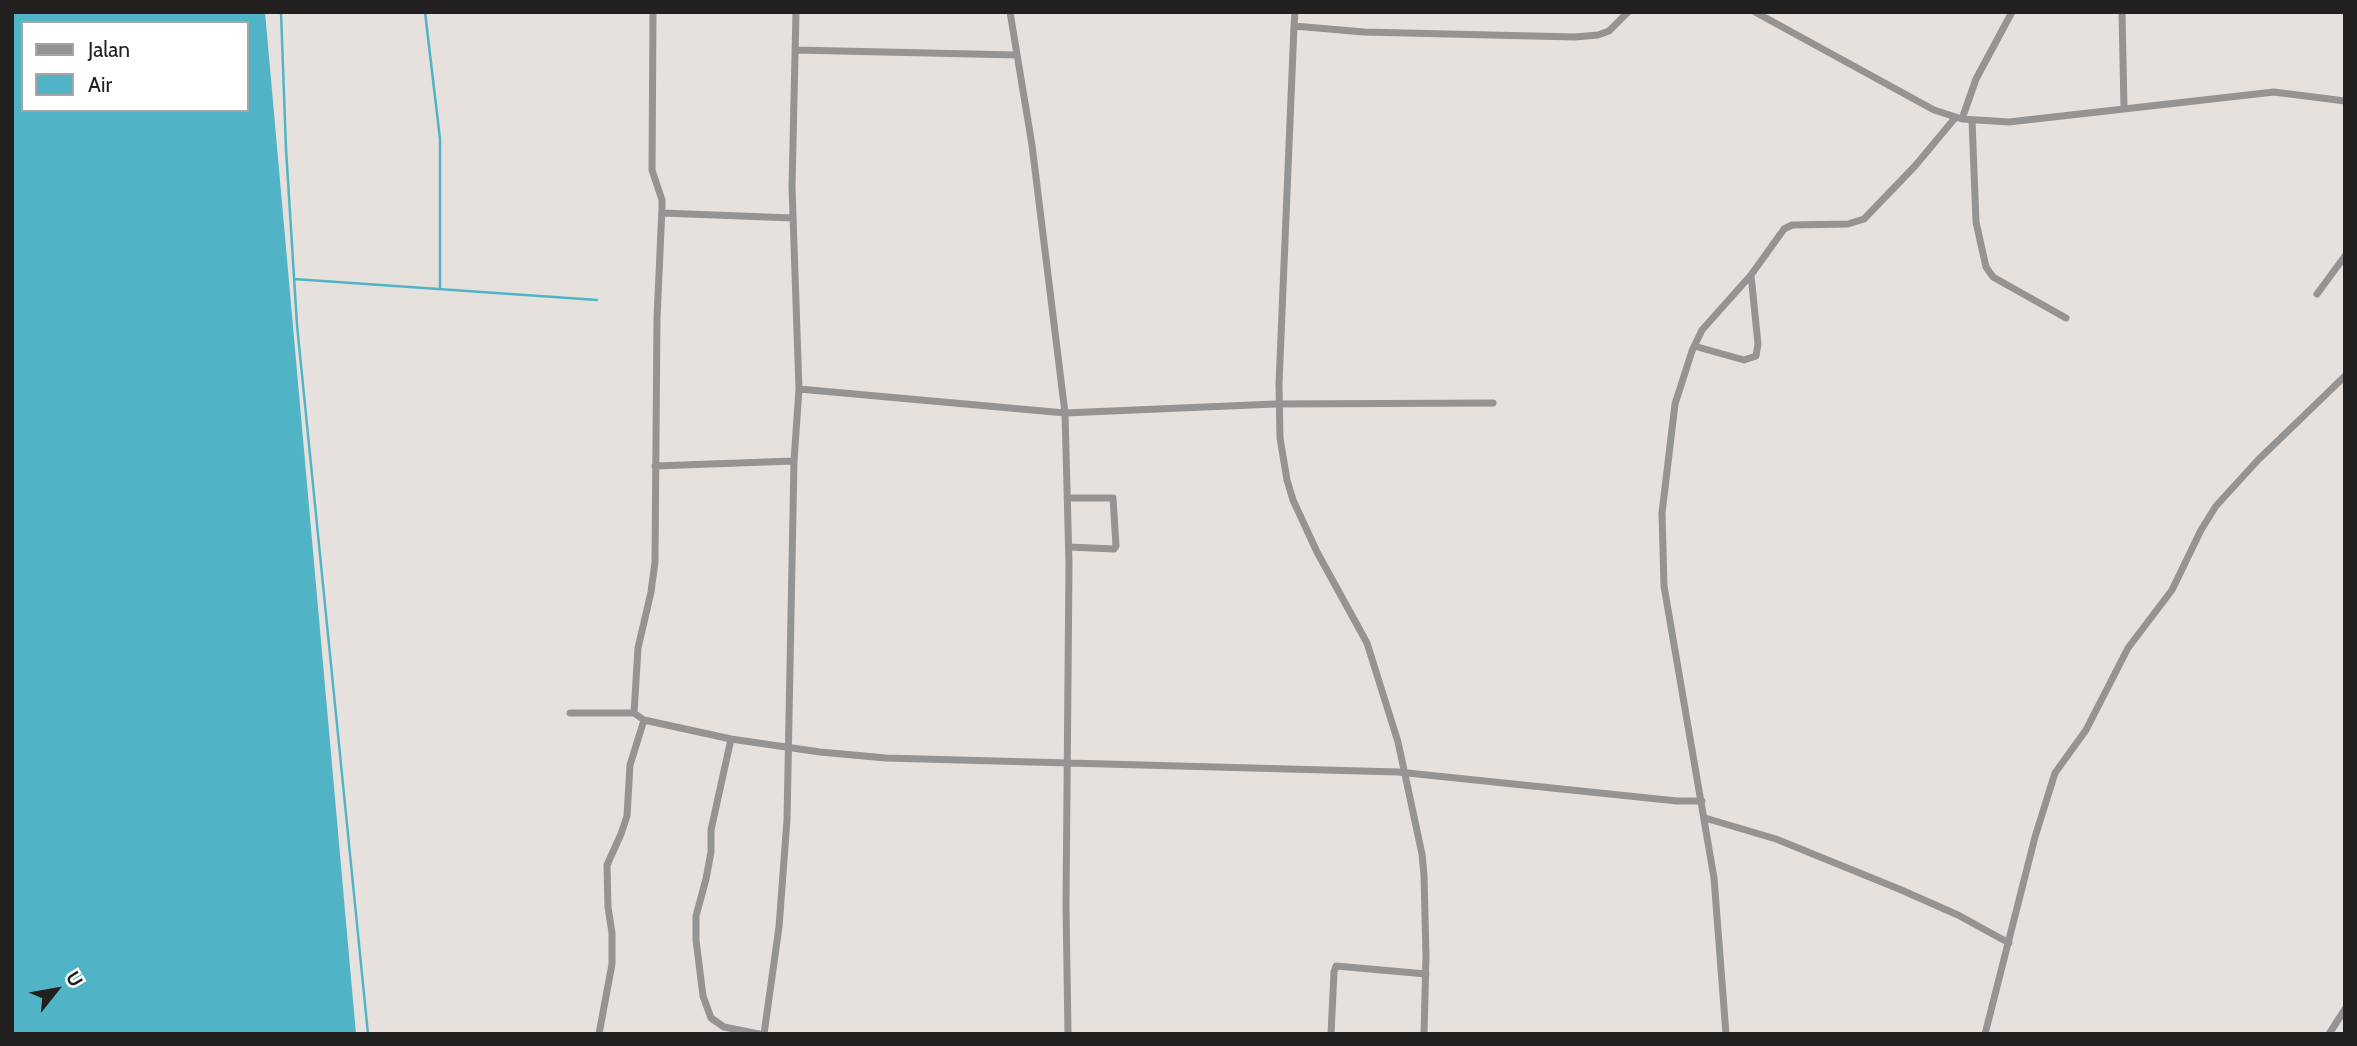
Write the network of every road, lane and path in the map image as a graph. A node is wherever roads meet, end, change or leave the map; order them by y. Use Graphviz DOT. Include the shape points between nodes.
graph roads {
  1 [pos="653,12"];
  2 [pos="796,12"];
  3 [pos="1010,12"];
  4 [pos="1295,12"];
  5 [pos="1628,12"];
  6 [pos="1755,12"];
  7 [pos="2012,12"];
  8 [pos="2122,12"];
  9 [pos="1294,26"];
  10 [pos="795,50"];
  11 [pos="1017,55"];
  12 [pos="2345,101"];
  13 [pos="2124,108"];
  14 [pos="1958,118"];
  15 [pos="1972,120"];
  16 [pos="662,213"];
  17 [pos="793,218"];
  18 [pos="2345,256"];
  19 [pos="1751,275"];
  20 [pos="2317,294"];
  21 [pos="2066,318"];
  22 [pos="1694,346"];
  23 [pos="2345,376"];
  24 [pos="799,389"];
  25 [pos="1493,403"];
  26 [pos="1278,404"];
  27 [pos="1065,413"];
  28 [pos="794,461"];
  29 [pos="655,466"];
  30 [pos="1068,498"];
  31 [pos="1069,547"];
  32 [pos="570,713"];
  33 [pos="634,713"];
  34 [pos="643,720"];
  35 [pos="732,739"];
  36 [pos="789,748"];
  37 [pos="1068,762"];
  38 [pos="1404,772"];
  39 [pos="1702,801"];
  40 [pos="1705,818"];
  41 [pos="2010,943"];
  42 [pos="1426,974"];
  43 [pos="2345,1009"];
  44 [pos="599,1034"];
  45 [pos="759,1034"];
  46 [pos="764,1034"];
  47 [pos="1068,1034"];
  48 [pos="1331,1034"];
  49 [pos="1424,1034"];
  50 [pos="1726,1034"];
  51 [pos="1985,1034"];
  52 [pos="2329,1034"];
  1 -- 16 [label="street" via="652,170"];
  2 -- 10 [label="street"];
  3 -- 11 [label="street"];
  4 -- 9 [label="street"];
  5 -- 9 [label="street" via="1609,31 1588,37"];
  6 -- 14 [label="street" via="1934,110"];
  7 -- 14 [label="street"];
  8 -- 13 [label="street"];
  9 -- 26 [label="street"];
  10 -- 11 [label="street"];
  10 -- 17 [label="street"];
  11 -- 27 [label="street"];
  12 -- 13 [label="street" via="2274,92"];
  13 -- 15 [label="street" via="2009,122"];
  14 -- 15 [label="street"];
  14 -- 19 [label="street" via="1864,219 1848,224 1790,225"];
  15 -- 21 [label="street" via="1976,222 1986,267 1993,277"];
  16 -- 17 [label="street"];
  16 -- 29 [label="street"];
  17 -- 24 [label="street"];
  18 -- 20 [label="street"];
  19 -- 22 [label="street" via="1708,321"];
  19 -- 22 [label="street" via="1756,356 1744,360"];
  22 -- 39 [label="street" via="1671,421 1662,551 1664,586"];
  23 -- 41 [label="street" via="2216,506 2172,590 2120,660 2086,730 2052,779"];
  24 -- 27 [label="street"];
  24 -- 28 [label="street"];
  25 -- 26 [label="street"];
  26 -- 27 [label="street"];
  26 -- 38 [label="street" via="1293,500 1367,643"];
  27 -- 30 [label="street"];
  28 -- 29 [label="street"];
  28 -- 36 [label="street"];
  29 -- 33 [label="street" via="653,576 640,634"];
  30 -- 31 [label="street"];
  30 -- 31 [label="street" via="1113,498 1116,546"];
  31 -- 37 [label="street"];
  32 -- 33 [label="street"];
  33 -- 34 [label="street"];
  34 -- 35 [label="street"];
  34 -- 44 [label="street" via="630,765 627,816 607,865 612,953"];
  35 -- 36 [label="street"];
  35 -- 45 [label="street" via="711,830 696,940 703,996 711,1018 724,1027"];
  36 -- 37 [label="street" via="886,758"];
  36 -- 46 [label="street" via="784,874"];
  37 -- 38 [label="street"];
  37 -- 47 [label="street"];
  38 -- 39 [label="street" via="1676,802"];
  38 -- 42 [label="street" via="1422,854"];
  39 -- 40 [label="street"];
  40 -- 41 [label="street" via="1776,839 1899,889"];
  40 -- 50 [label="street"];
  41 -- 51 [label="street"];
  42 -- 48 [label="street" via="1336,966"];
  42 -- 49 [label="street"];
  43 -- 52 [label="street"];
}
